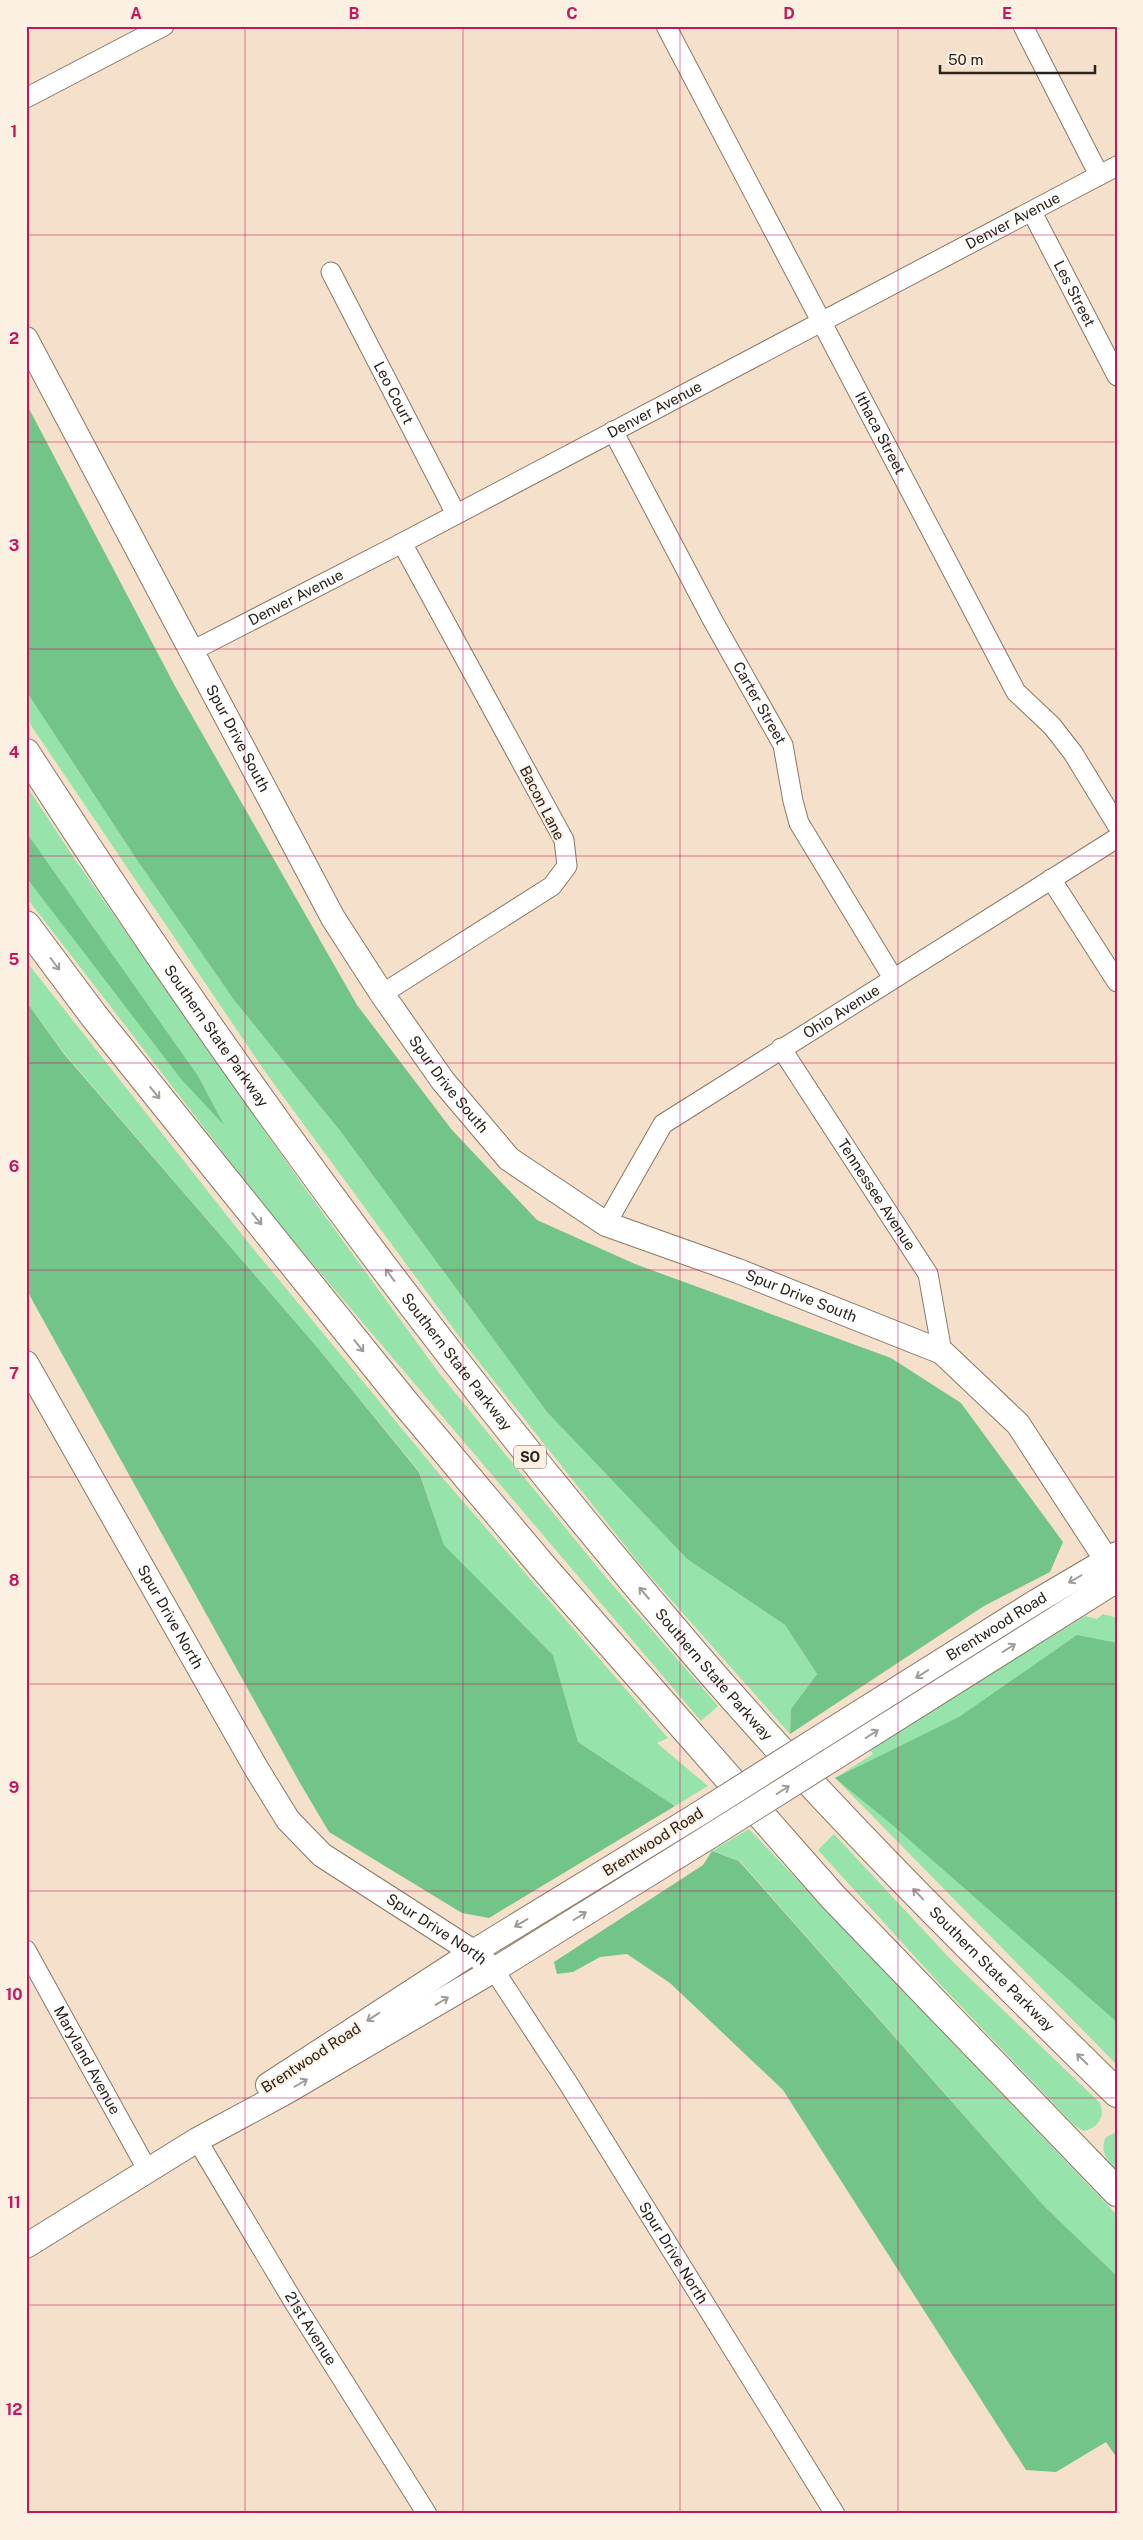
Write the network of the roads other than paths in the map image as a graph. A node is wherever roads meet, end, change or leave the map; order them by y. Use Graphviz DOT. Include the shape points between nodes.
graph roads {
  1 [pos="164,26"];
  2 [pos="666,26"];
  3 [pos="1023,26"];
  4 [pos="26,98"];
  5 [pos="1117,166"];
  6 [pos="1099,175"];
  7 [pos="1032,212"];
  8 [pos="331,272"];
  9 [pos="821,321"];
  10 [pos="26,339"];
  11 [pos="1117,376"];
  12 [pos="613,431"];
  13 [pos="456,514"];
  14 [pos="402,543"];
  15 [pos="190,652"];
  16 [pos="26,753"];
  17 [pos="1117,825"];
  18 [pos="1117,838"];
  19 [pos="1051,879"];
  20 [pos="26,925"];
  21 [pos="893,978"];
  22 [pos="1117,982"];
  23 [pos="382,994"];
  24 [pos="782,1048"];
  25 [pos="606,1224"];
  26 [pos="942,1352"];
  27 [pos="26,1363"];
  28 [pos="1114,1568"];
  29 [pos="26,1950"];
  30 [pos="473,1952"];
  31 [pos="494,1970"];
  32 [pos="1117,2093"];
  33 [pos="197,2140"];
  34 [pos="148,2171"];
  35 [pos="1117,2192"];
  36 [pos="26,2246"];
  37 [pos="427,2514"];
  38 [pos="835,2514"];
  1 -- 4 [label="street"];
  2 -- 9 [label="street, Ithaca Street"];
  3 -- 6 [label="street"];
  5 -- 6 [label="street, Denver Avenue"];
  6 -- 7 [label="street, Denver Avenue"];
  7 -- 9 [label="street, Denver Avenue"];
  7 -- 11 [label="street, Les Street"];
  8 -- 13 [label="street, Leo Court"];
  9 -- 12 [label="street, Denver Avenue"];
  9 -- 17 [label="street, Ithaca Street" via="1016,692 1052,726 1073,753"];
  10 -- 15 [label="street, Spur Drive South"];
  12 -- 13 [label="street, Denver Avenue"];
  12 -- 21 [label="street, Carter Street" via="783,745 799,823"];
  13 -- 14 [label="street, Denver Avenue"];
  14 -- 15 [label="street, Denver Avenue"];
  14 -- 23 [label="street, Bacon Lane" via="564,840 567,866 552,886"];
  15 -- 23 [label="street, Spur Drive South" via="333,918"];
  32 -- 16 [label="highway, Southern State Parkway / SO, one-way" via="981,1961 756,1723 553,1486 418,1314 291,1141 167,965"];
  18 -- 19 [label="street, Ohio Avenue"];
  19 -- 21 [label="street, Ohio Avenue"];
  19 -- 22 [label="street"];
  20 -- 35 [label="highway, one-way" via="207,1158 406,1404 543,1566 833,1897"];
  21 -- 24 [label="street, Ohio Avenue"];
  23 -- 25 [label="street, Spur Drive South" via="442,1081 509,1158"];
  24 -- 25 [label="street, Ohio Avenue" via="663,1124"];
  24 -- 26 [label="street, Tennessee Avenue" via="928,1274"];
  25 -- 26 [label="street, Spur Drive South" via="738,1271"];
  26 -- 28 [label="street, Spur Drive South" via="1018,1424"];
  27 -- 30 [label="street, Spur Drive North" via="288,1820 322,1855"];
  28 -- 30 [label="street, Brentwood Road, one-way, bridge" via="1037,1601"];
  31 -- 28 [label="street, Brentwood Road, one-way, bridge" via="830,1760"];
  29 -- 34 [label="street, Maryland Avenue"];
  30 -- 31 [label="street, Spur Drive North"];
  30 -- 33 [label="street, Brentwood Road, one-way" via="261,2090"];
  33 -- 31 [label="street, Brentwood Road, one-way" via="286,2092"];
  31 -- 38 [label="street, Spur Drive North" via="568,2083"];
  33 -- 34 [label="street, Brentwood Road"];
  33 -- 37 [label="street, 21st Avenue"];
  34 -- 36 [label="street, Brentwood Road"];
}
